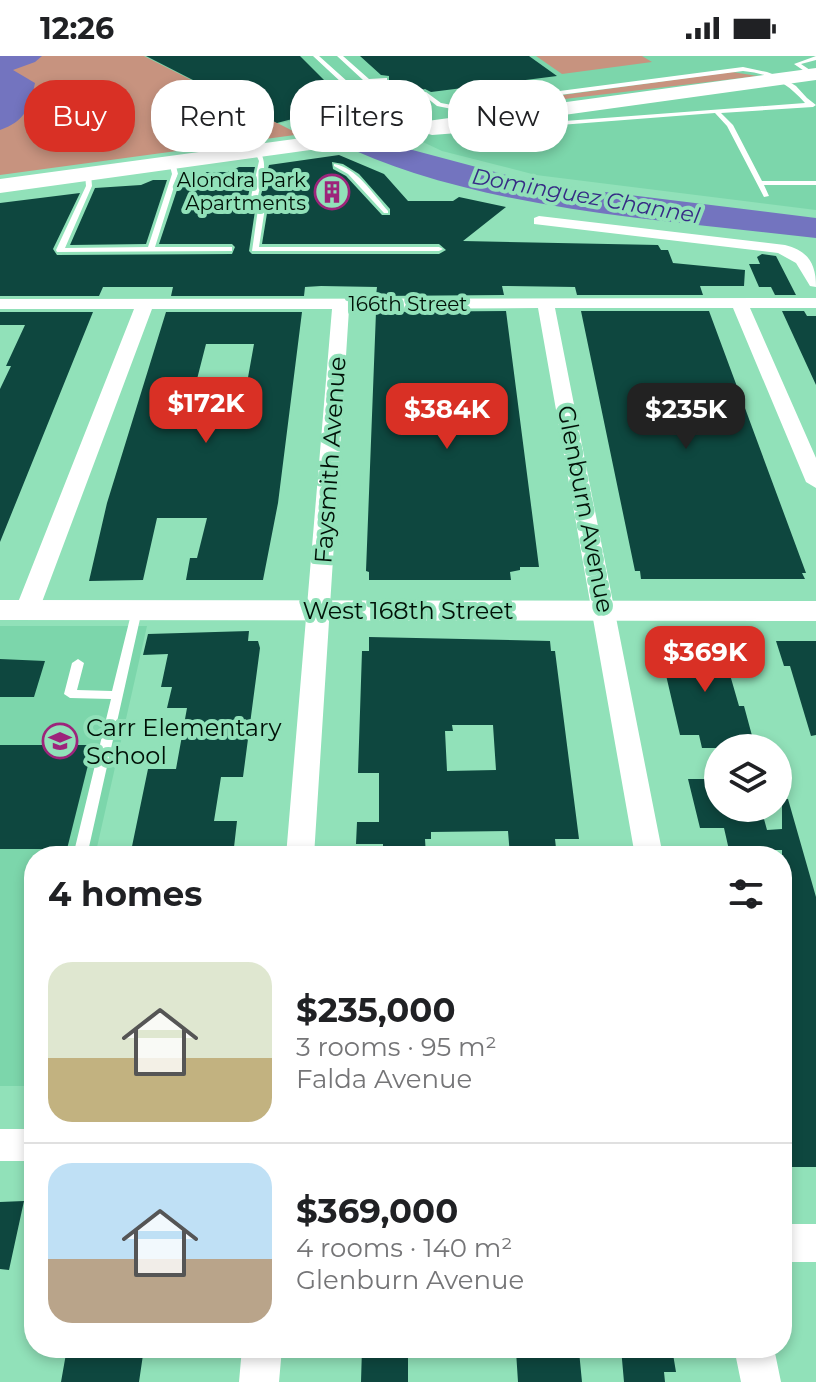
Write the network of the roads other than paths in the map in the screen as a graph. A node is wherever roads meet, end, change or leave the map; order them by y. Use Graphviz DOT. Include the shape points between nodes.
graph roads {
  1 [pos="316,56"];
  2 [pos="340,56"];
  3 [pos="816,58"];
  4 [pos="811,73"];
  5 [pos="385,79"];
  6 [pos="344,80"];
  7 [pos="366,80"];
  8 [pos="376,80"];
  9 [pos="432,99"];
  10 [pos="814,105"];
  11 [pos="716,111"];
  12 [pos="432,126"];
  13 [pos="432,133"];
  14 [pos="243,152"];
  15 [pos="258,152"];
  16 [pos="172,162"];
  17 [pos="336,165"];
  18 [pos="88,174"];
  19 [pos="760,183"];
  20 [pos="816,183"];
  21 [pos="0,186"];
  22 [pos="766,196"];
  23 [pos="386,212"];
  24 [pos="539,221"];
  25 [pos="151,249"];
  26 [pos="229,249"];
  27 [pos="439,249"];
  28 [pos="816,282"];
  29 [pos="739,303"];
  30 [pos="816,303"];
  31 [pos="0,304"];
  32 [pos="145,304"];
  33 [pos="341,304"];
  34 [pos="546,304"];
  35 [pos="816,482"];
  36 [pos="13,610"];
  37 [pos="137,610"];
  38 [pos="318,610"];
  39 [pos="606,610"];
  40 [pos="816,611"];
  41 [pos="78,663"];
  42 [pos="116,695"];
  43 [pos="82,846"];
  44 [pos="301,846"];
  45 [pos="647,846"];
  46 [pos="0,1145"];
  47 [pos="24,1145"];
  48 [pos="792,1243"];
  49 [pos="816,1243"];
  50 [pos="261,1358"];
  51 [pos="756,1358"];
  52 [pos="259,1382"];
  53 [pos="761,1382"];
  1 -- 6 [label="lane"];
  2 -- 7 [label="lane"];
  3 -- 4 [label="lane" via="798,61"];
  4 -- 12 [label="main road"];
  5 -- 8 [label="lane"];
  9 -- 10 [label="lane" via="452,107 729,69 766,73"];
  10 -- 11 [label="lane"];
  11 -- 13 [label="lane"];
  11 -- 19 [label="lane" via="730,125"];
  14 -- 16 [label="main road"];
  15 -- 27 [label="lane" via="262,161 254,197 263,201 255,249"];
  16 -- 18 [label="main road"];
  16 -- 25 [label="lane" via="175,174"];
  17 -- 23 [label="lane"];
  18 -- 21 [label="main road"];
  18 -- 25 [label="lane" via="89,186 60,250"];
  19 -- 20 [label="lane"];
  19 -- 22 [label="lane"];
  24 -- 28 [label="street" via="788,250 805,261"];
  25 -- 26 [label="lane"];
  29 -- 30 [label="street, 166th Street"];
  29 -- 34 [label="street, 166th Street"];
  29 -- 35 [label="street"];
  31 -- 32 [label="street, 166th Street"];
  32 -- 33 [label="street, 166th Street"];
  32 -- 36 [label="street"];
  33 -- 34 [label="street, 166th Street"];
  33 -- 38 [label="street, Faysmith Avenue"];
  34 -- 39 [label="street, Glenburn Avenue"];
  36 -- 37 [label="street, West 168th Street"];
  37 -- 38 [label="street, West 168th Street"];
  37 -- 42 [label="lane"];
  38 -- 39 [label="street, West 168th Street"];
  38 -- 44 [label="street, Faysmith Avenue"];
  39 -- 40 [label="street, West 168th Street"];
  39 -- 45 [label="street, Glenburn Avenue"];
  41 -- 42 [label="lane" via="70,694"];
  42 -- 43 [label="lane"];
  46 -- 47 [label="street"];
  48 -- 49 [label="street"];
  50 -- 52 [label="street"];
  51 -- 53 [label="street"];
}
